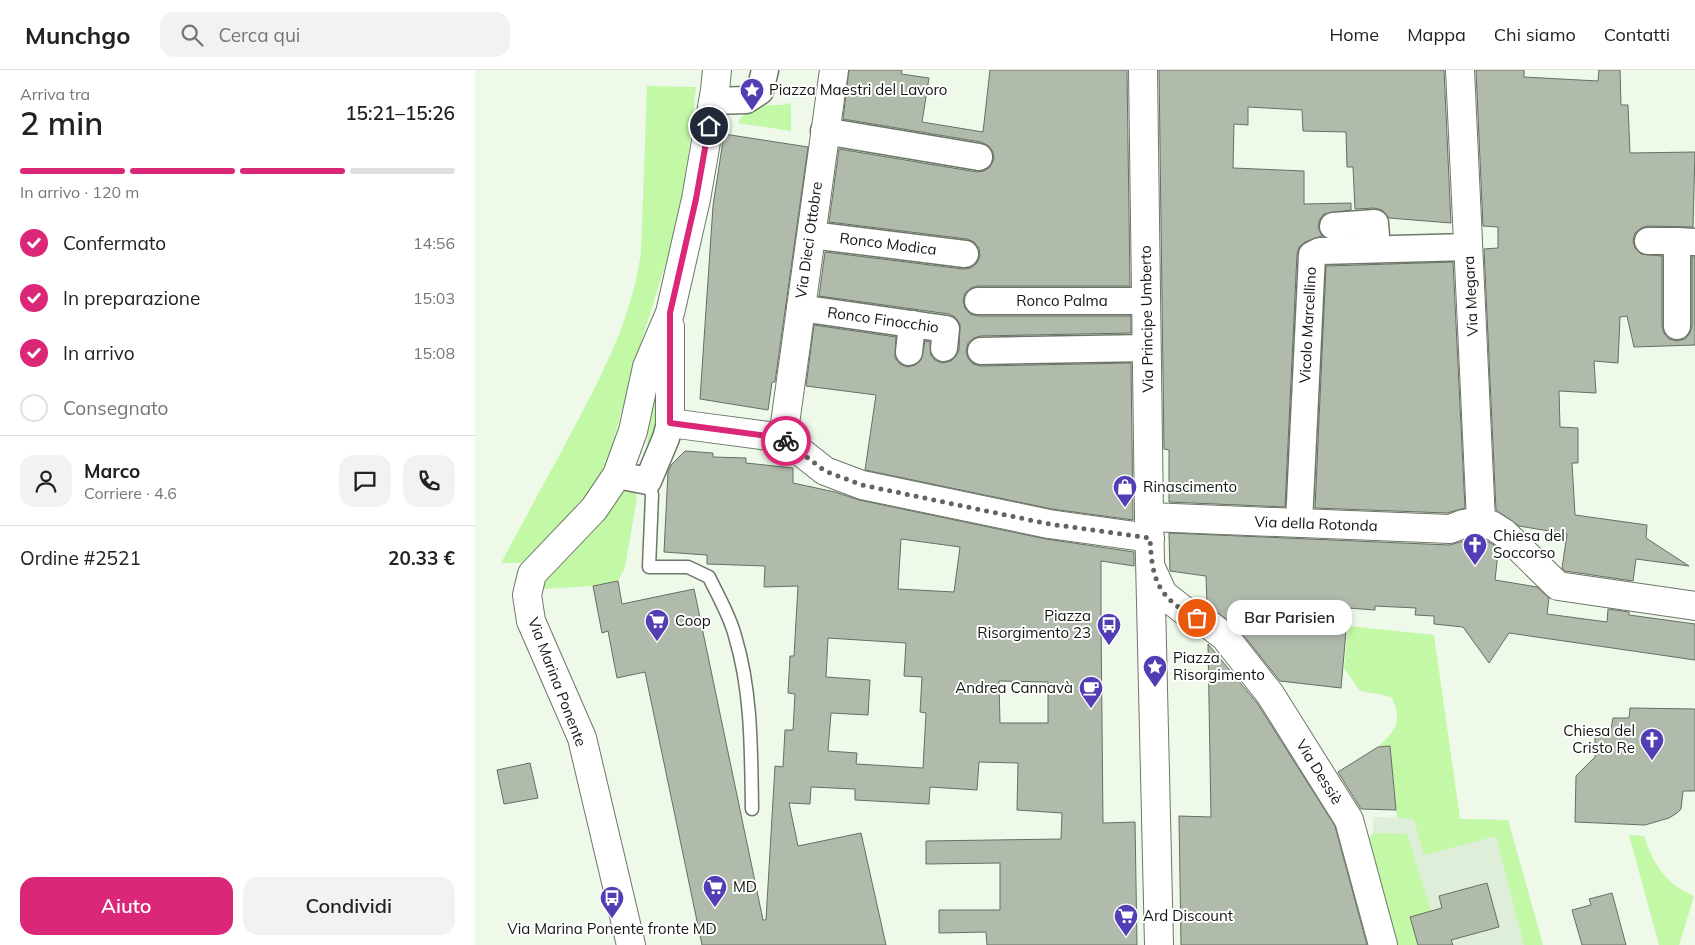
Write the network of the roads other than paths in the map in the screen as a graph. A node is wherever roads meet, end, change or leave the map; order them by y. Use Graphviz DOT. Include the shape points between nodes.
graph roads {
  1 [pos="717,70"];
  2 [pos="765,70"];
  3 [pos="833,70"];
  4 [pos="1143,70"];
  5 [pos="1460,70"];
  6 [pos="713,100"];
  7 [pos="824,130"];
  8 [pos="979,157"];
  9 [pos="1333,226"];
  10 [pos="811,235"];
  11 [pos="1648,241"];
  12 [pos="1686,242"];
  13 [pos="1468,247"];
  14 [pos="1377,249"];
  15 [pos="965,254"];
  16 [pos="978,301"];
  17 [pos="1147,301"];
  18 [pos="800,308"];
  19 [pos="670,313"];
  20 [pos="912,324"];
  21 [pos="1677,326"];
  22 [pos="943,348"];
  23 [pos="1147,348"];
  24 [pos="981,351"];
  25 [pos="909,352"];
  26 [pos="670,423"];
  27 [pos="783,438"];
  28 [pos="617,476"];
  29 [pos="649,481"];
  30 [pos="1481,521"];
  31 [pos="1299,523"];
  32 [pos="1150,527"];
  33 [pos="1151,568"];
  34 [pos="1695,606"];
  35 [pos="1197,618"];
  36 [pos="1153,626"];
  37 [pos="752,809"];
  38 [pos="631,945"];
  39 [pos="1159,945"];
  40 [pos="1383,945"];
  1 -- 6 [label="street, Via Marina Ponente"];
  2 -- 6 [label="street" via="760,91 746,100"];
  3 -- 7 [label="street, Via Dieci Ottobre"];
  4 -- 17 [label="street, Via Principe Umberto"];
  5 -- 13 [label="street, Via Megara"];
  6 -- 19 [label="street, Via Marina Ponente" via="696,199"];
  7 -- 8 [label="street"];
  7 -- 10 [label="street, Via Dieci Ottobre"];
  9 -- 14 [label="street" via="1375,223"];
  10 -- 15 [label="street, Ronco Modica"];
  10 -- 18 [label="street, Via Dieci Ottobre"];
  11 -- 12 [label="street"];
  12 -- 21 [label="street"];
  13 -- 14 [label="street, Vicolo Marcellino"];
  13 -- 30 [label="street, Via Megara"];
  14 -- 31 [label="street, Vicolo Marcellino" via="1320,251 1312,255"];
  16 -- 17 [label="street, Ronco Palma"];
  17 -- 23 [label="street, Via Principe Umberto"];
  18 -- 20 [label="street, Ronco Finocchio"];
  18 -- 27 [label="street, Via Dieci Ottobre"];
  19 -- 26 [label="street"];
  19 -- 28 [label="street, Via Marina Ponente" via="647,367 633,431"];
  20 -- 22 [label="street, Ronco Finocchio" via="946,329"];
  20 -- 25 [label="street"];
  23 -- 24 [label="street"];
  23 -- 32 [label="street, Via Principe Umberto"];
  26 -- 27 [label="street"];
  26 -- 29 [label="street"];
  27 -- 32 [label="street, Via della Rotonda" via="825,471 862,485 1049,524"];
  28 -- 29 [label="street"];
  28 -- 38 [label="street, Via Marina Ponente" via="593,509 532,574 527,595 531,621 581,738"];
  29 -- 37 [label="lane" via="652,495 649,567 688,567 709,576 735,635 745,680 751,732"];
  30 -- 31 [label="street, Via della Rotonda" via="1450,529"];
  30 -- 34 [label="street" via="1504,533 1558,586"];
  31 -- 32 [label="street, Via della Rotonda"];
  32 -- 33 [label="street, Via Principe Umberto"];
  33 -- 35 [label="street, Via Dessiè" via="1163,594"];
  33 -- 36 [label="street, Via Principe Umberto"];
  35 -- 36 [label="street" via="1168,616"];
  35 -- 40 [label="street, Via Dessiè" via="1225,637 1270,694 1349,820"];
  36 -- 39 [label="street, Via Principe Umberto"];
}
